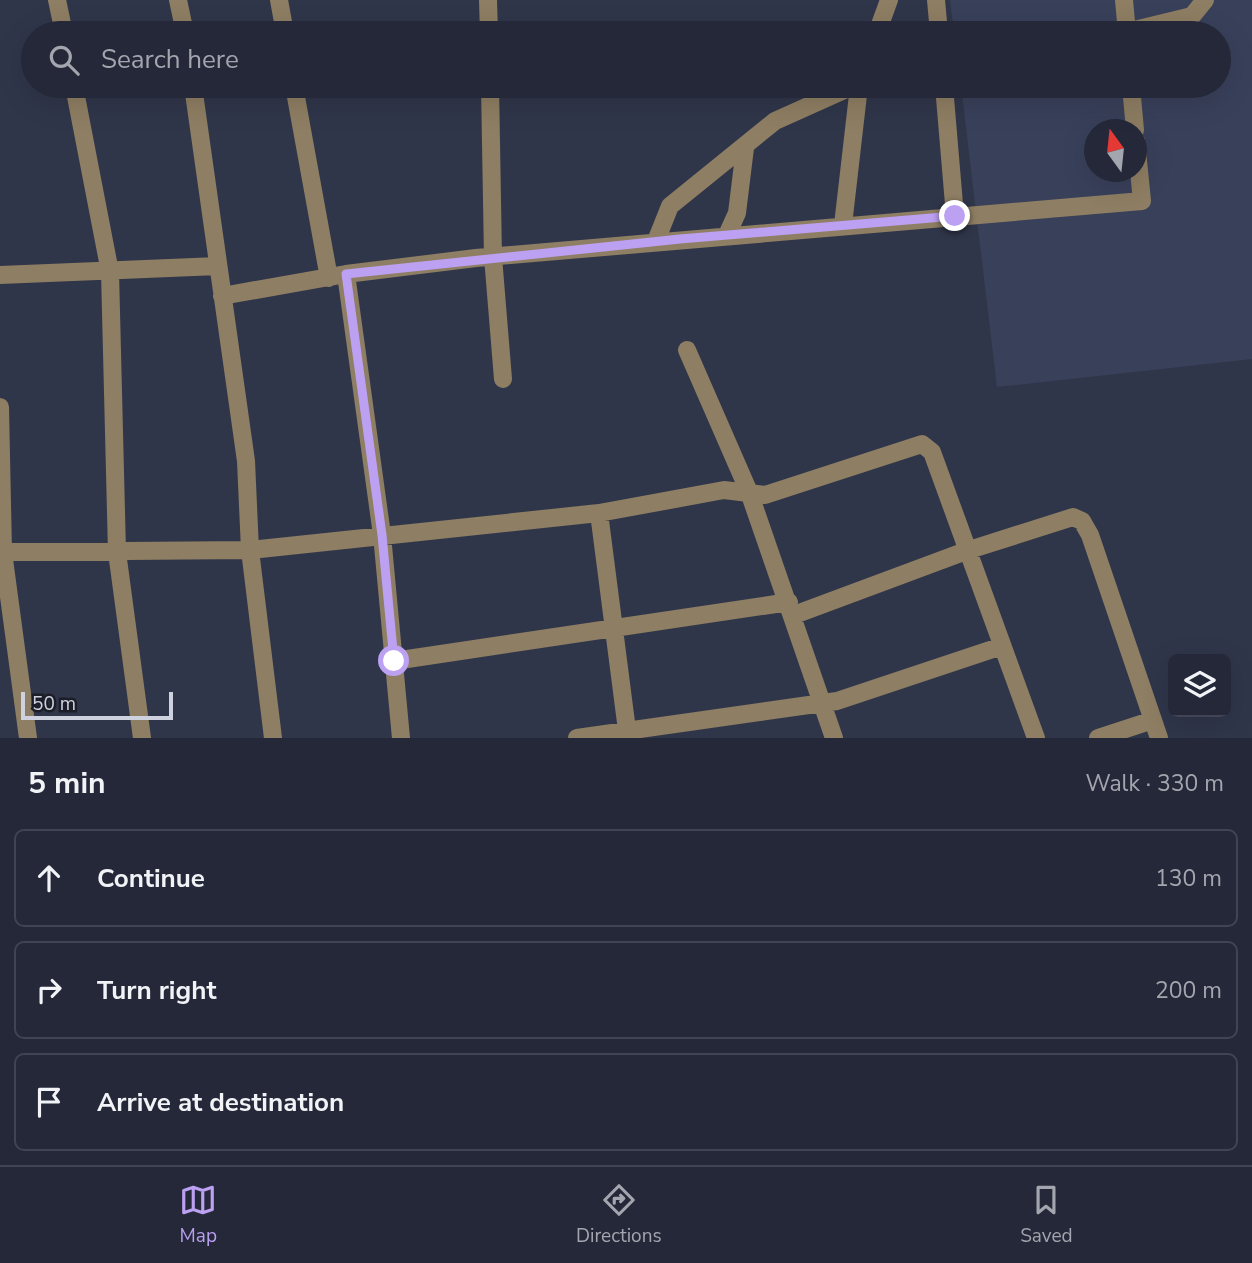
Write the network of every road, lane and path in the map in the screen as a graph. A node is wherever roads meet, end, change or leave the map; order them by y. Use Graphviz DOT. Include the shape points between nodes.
graph roads {
  1 [pos="57,0"];
  2 [pos="178,0"];
  3 [pos="279,0"];
  4 [pos="488,0"];
  5 [pos="889,0"];
  6 [pos="936,0"];
  7 [pos="1124,0"];
  8 [pos="1205,0"];
  9 [pos="61,21"];
  10 [pos="182,21"];
  11 [pos="283,21"];
  12 [pos="489,21"];
  13 [pos="881,21"];
  14 [pos="938,21"];
  15 [pos="1125,21"];
  16 [pos="1173,21"];
  17 [pos="76,98"];
  18 [pos="195,98"];
  19 [pos="297,98"];
  20 [pos="490,98"];
  21 [pos="826,98"];
  22 [pos="858,98"];
  23 [pos="945,98"];
  24 [pos="1132,98"];
  25 [pos="1134,119"];
  26 [pos="744,148"];
  27 [pos="1140,182"];
  28 [pos="955,216"];
  29 [pos="844,225"];
  30 [pos="727,235"];
  31 [pos="656,241"];
  32 [pos="493,257"];
  33 [pos="218,266"];
  34 [pos="110,272"];
  35 [pos="0,275"];
  36 [pos="337,276"];
  37 [pos="222,296"];
  38 [pos="687,349"];
  39 [pos="503,379"];
  40 [pos="0,407"];
  41 [pos="749,492"];
  42 [pos="599,513"];
  43 [pos="382,535"];
  44 [pos="250,550"];
  45 [pos="966,551"];
  46 [pos="2,552"];
  47 [pos="117,552"];
  48 [pos="791,608"];
  49 [pos="616,627"];
  50 [pos="1002,646"];
  51 [pos="394,661"];
  52 [pos="822,704"];
  53 [pos="1153,720"];
  54 [pos="628,734"];
  55 [pos="28,738"];
  56 [pos="142,738"];
  57 [pos="273,738"];
  58 [pos="401,738"];
  59 [pos="577,738"];
  60 [pos="834,738"];
  61 [pos="1036,738"];
  62 [pos="1098,738"];
  63 [pos="1159,738"];
  1 -- 9 [label="street"];
  2 -- 10 [label="street"];
  3 -- 11 [label="street"];
  4 -- 12 [label="street"];
  5 -- 13 [label="street"];
  6 -- 14 [label="street"];
  7 -- 15 [label="street"];
  8 -- 16 [label="street" via="1192,16"];
  17 -- 34 [label="street"];
  18 -- 33 [label="street"];
  19 -- 36 [label="street"];
  20 -- 32 [label="street"];
  21 -- 26 [label="street" via="775,121"];
  22 -- 29 [label="street"];
  23 -- 28 [label="street"];
  24 -- 25 [label="street"];
  26 -- 30 [label="street" via="737,213"];
  26 -- 31 [label="street" via="670,206"];
  27 -- 28 [label="street" via="1142,201"];
  28 -- 29 [label="street"];
  29 -- 30 [label="street"];
  30 -- 31 [label="street"];
  31 -- 32 [label="street"];
  32 -- 36 [label="street"];
  32 -- 39 [label="street"];
  33 -- 34 [label="street"];
  33 -- 37 [label="street"];
  34 -- 35 [label="street"];
  34 -- 47 [label="street"];
  36 -- 37 [label="street"];
  36 -- 43 [label="street"];
  37 -- 44 [label="street" via="246,461"];
  38 -- 41 [label="street"];
  40 -- 46 [label="street"];
  41 -- 42 [label="street" via="724,490"];
  41 -- 45 [label="street" via="765,495 922,444 932,452"];
  41 -- 48 [label="street"];
  42 -- 43 [label="street"];
  42 -- 49 [label="street"];
  43 -- 44 [label="street"];
  43 -- 51 [label="street"];
  44 -- 47 [label="street"];
  44 -- 57 [label="street"];
  45 -- 48 [label="street"];
  45 -- 50 [label="street"];
  45 -- 53 [label="street" via="1060,519 1082,521"];
  46 -- 47 [label="street"];
  46 -- 55 [label="street"];
  47 -- 56 [label="street"];
  48 -- 49 [label="street"];
  48 -- 52 [label="street"];
  49 -- 51 [label="street"];
  49 -- 54 [label="street"];
  50 -- 52 [label="street"];
  50 -- 61 [label="street"];
  51 -- 58 [label="street"];
  52 -- 54 [label="street"];
  52 -- 60 [label="street"];
  53 -- 62 [label="street"];
  53 -- 63 [label="street"];
  54 -- 59 [label="street"];
}
